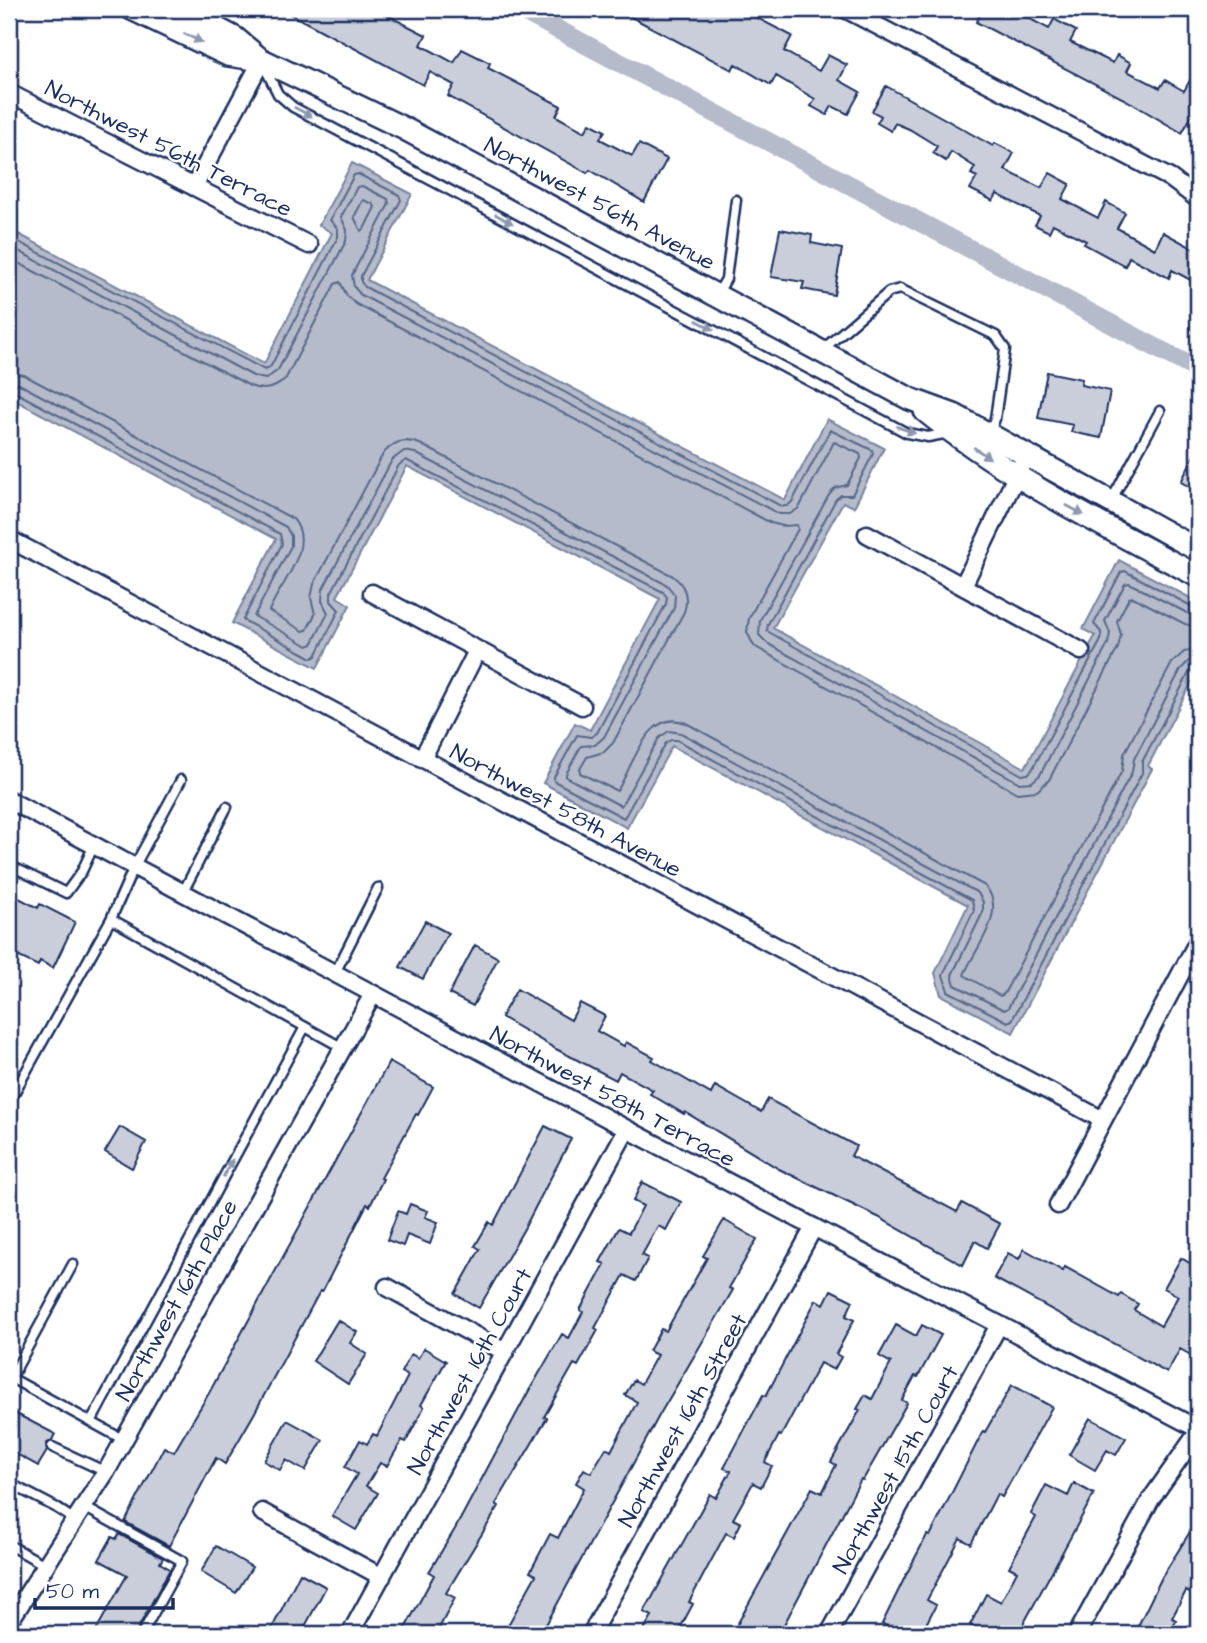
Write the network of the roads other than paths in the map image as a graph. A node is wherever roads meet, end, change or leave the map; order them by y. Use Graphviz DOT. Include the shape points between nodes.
graph roads {
  1 [pos="132,9"];
  2 [pos="180,9"];
  3 [pos="853,11"];
  4 [pos="262,60"];
  5 [pos="9,93"];
  6 [pos="1170,178"];
  7 [pos="194,187"];
  8 [pos="1198,188"];
  9 [pos="1198,199"];
  10 [pos="736,200"];
  11 [pos="309,245"];
  12 [pos="716,295"];
  13 [pos="821,351"];
  14 [pos="910,399"];
  15 [pos="1160,411"];
  16 [pos="953,432"];
  17 [pos="989,435"];
  18 [pos="1026,456"];
  19 [pos="1016,475"];
  20 [pos="1111,502"];
  21 [pos="867,534"];
  22 [pos="9,539"];
  23 [pos="1198,550"];
  24 [pos="1198,576"];
  25 [pos="963,586"];
  26 [pos="372,593"];
  27 [pos="477,651"];
  28 [pos="1081,651"];
  29 [pos="582,706"];
  30 [pos="422,759"];
  31 [pos="181,780"];
  32 [pos="9,800"];
  33 [pos="228,807"];
  34 [pos="94,845"];
  35 [pos="9,865"];
  36 [pos="135,867"];
  37 [pos="379,888"];
  38 [pos="183,892"];
  39 [pos="111,919"];
  40 [pos="1198,941"];
  41 [pos="335,973"];
  42 [pos="373,993"];
  43 [pos="305,1027"];
  44 [pos="343,1048"];
  45 [pos="9,1102"];
  46 [pos="1103,1121"];
  47 [pos="626,1129"];
  48 [pos="1058,1205"];
  49 [pos="814,1227"];
  50 [pos="73,1264"];
  51 [pos="387,1287"];
  52 [pos="999,1325"];
  53 [pos="505,1352"];
  54 [pos="91,1422"];
  55 [pos="1198,1430"];
  56 [pos="124,1440"];
  57 [pos="52,1447"];
  58 [pos="106,1472"];
  59 [pos="9,1483"];
  60 [pos="262,1512"];
  61 [pos="79,1513"];
  62 [pos="9,1545"];
  63 [pos="45,1565"];
  64 [pos="382,1577"];
  65 [pos="12,1611"];
  66 [pos="142,1634"];
  67 [pos="351,1634"];
  68 [pos="591,1634"];
  69 [pos="830,1634"];
  70 [pos="1077,1634"];
  1 -- 4 [label="street, Northwest 56th Avenue, one-way" via="228,55"];
  2 -- 4 [label="street, Northwest 56th Avenue" via="235,38"];
  3 -- 6 [label="street"];
  4 -- 7 [label="street"];
  4 -- 12 [label="street, Northwest 56th Avenue" via="403,128"];
  4 -- 16 [label="lane, one-way" via="278,94 305,114 907,433 928,437"];
  5 -- 7 [label="street, Northwest 56th Terrace"];
  6 -- 8 [label="street"];
  6 -- 9 [label="street"];
  7 -- 11 [label="street, Northwest 56th Terrace"];
  10 -- 12 [label="lane" via="726,279"];
  12 -- 13 [label="street, Northwest 56th Avenue"];
  13 -- 14 [label="street, Northwest 56th Avenue"];
  13 -- 17 [label="lane" via="888,292 900,289 996,337 1005,349"];
  14 -- 16 [label="street, Northwest 56th Avenue"];
  14 -- 17 [label="street, Northwest 56th Avenue" via="954,415"];
  15 -- 20 [label="lane"];
  16 -- 19 [label="street, Northwest 56th Avenue, one-way"];
  17 -- 18 [label="street, Northwest 56th Avenue"];
  18 -- 19 [label="street"];
  18 -- 20 [label="street, Northwest 56th Avenue"];
  19 -- 24 [label="street, Northwest 56th Avenue, one-way"];
  19 -- 25 [label="street"];
  20 -- 23 [label="street, Northwest 56th Avenue"];
  21 -- 25 [label="street"];
  22 -- 30 [label="street, Northwest 58th Avenue"];
  25 -- 28 [label="street"];
  26 -- 27 [label="street"];
  27 -- 29 [label="street"];
  27 -- 30 [label="street"];
  30 -- 46 [label="street, Northwest 58th Avenue"];
  31 -- 36 [label="lane"];
  32 -- 34 [label="street, Northwest 58th Terrace"];
  33 -- 38 [label="lane"];
  34 -- 35 [label="lane" via="66,893"];
  34 -- 36 [label="street, Northwest 58th Terrace"];
  36 -- 38 [label="street, Northwest 58th Terrace"];
  36 -- 39 [label="lane"];
  37 -- 41 [label="lane"];
  38 -- 41 [label="street, Northwest 58th Terrace"];
  39 -- 43 [label="lane"];
  39 -- 45 [label="lane"];
  40 -- 46 [label="street"];
  41 -- 42 [label="street, Northwest 58th Terrace"];
  42 -- 44 [label="street, Northwest 16th Place"];
  42 -- 47 [label="street, Northwest 58th Terrace"];
  43 -- 44 [label="lane"];
  54 -- 43 [label="lane, one-way"];
  44 -- 56 [label="street, Northwest 16th Place"];
  46 -- 48 [label="street"];
  47 -- 49 [label="street, Northwest 58th Terrace"];
  47 -- 53 [label="street, Northwest 16th Court"];
  49 -- 52 [label="street, Northwest 58th Terrace"];
  49 -- 68 [label="street, Northwest 16th Street"];
  50 -- 54 [label="lane" via="11,1378"];
  51 -- 53 [label="street"];
  52 -- 55 [label="street, Northwest 58th Terrace"];
  52 -- 69 [label="street, Northwest 15th Court"];
  53 -- 64 [label="street, Northwest 16th Court"];
  54 -- 56 [label="lane"];
  55 -- 70 [label="street" via="1151,1499"];
  56 -- 58 [label="street, Northwest 16th Place"];
  57 -- 58 [label="lane"];
  58 -- 61 [label="street, Northwest 16th Place"];
  59 -- 61 [label="lane" via="55,1507"];
  60 -- 64 [label="street"];
  61 -- 63 [label="street, Northwest 16th Place"];
  61 -- 66 [label="lane" via="182,1561"];
  62 -- 63 [label="lane"];
  63 -- 65 [label="street, Northwest 16th Place"];
  64 -- 67 [label="street, Northwest 16th Court"];
}
